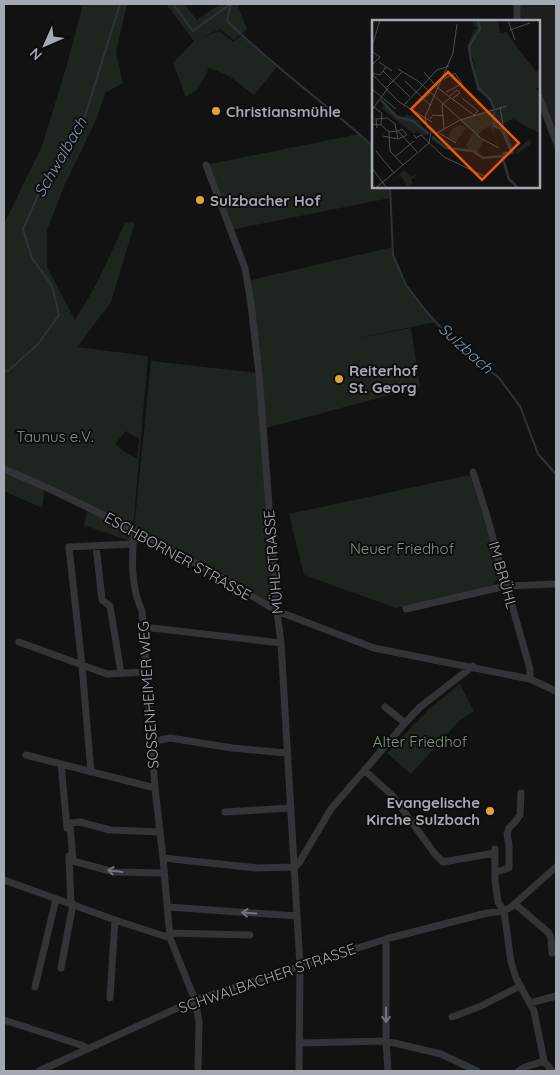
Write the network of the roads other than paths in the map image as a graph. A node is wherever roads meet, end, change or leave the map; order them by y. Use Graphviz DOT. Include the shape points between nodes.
graph roads {
  1 [pos="517,5"];
  2 [pos="517,20"];
  3 [pos="540,99"];
  4 [pos="556,142"];
  5 [pos="206,165"];
  6 [pos="4,469"];
  7 [pos="473,472"];
  8 [pos="134,530"];
  9 [pos="133,544"];
  10 [pos="96,546"];
  11 [pos="506,586"];
  12 [pos="556,586"];
  13 [pos="406,609"];
  14 [pos="277,611"];
  15 [pos="152,628"];
  16 [pos="19,642"];
  17 [pos="281,643"];
  18 [pos="82,666"];
  19 [pos="474,666"];
  20 [pos="146,672"];
  21 [pos="121,673"];
  22 [pos="530,679"];
  23 [pos="556,691"];
  24 [pos="385,707"];
  25 [pos="405,723"];
  26 [pos="160,740"];
  27 [pos="286,753"];
  28 [pos="26,755"];
  29 [pos="61,764"];
  30 [pos="364,770"];
  31 [pos="90,772"];
  32 [pos="155,788"];
  33 [pos="521,792"];
  34 [pos="291,808"];
  35 [pos="225,812"];
  36 [pos="160,832"];
  37 [pos="163,858"];
  38 [pos="294,867"];
  39 [pos="556,867"];
  40 [pos="496,872"];
  41 [pos="164,873"];
  42 [pos="4,880"];
  43 [pos="56,899"];
  44 [pos="72,904"];
  45 [pos="515,904"];
  46 [pos="168,907"];
  47 [pos="504,912"];
  48 [pos="297,916"];
  49 [pos="115,920"];
  50 [pos="170,935"];
  51 [pos="250,935"];
  52 [pos="386,939"];
  53 [pos="552,953"];
  54 [pos="300,966"];
  55 [pos="61,968"];
  56 [pos="520,986"];
  57 [pos="35,987"];
  58 [pos="556,996"];
  59 [pos="110,998"];
  60 [pos="195,1000"];
  61 [pos="530,1003"];
  62 [pos="452,1017"];
  63 [pos="4,1020"];
  64 [pos="386,1041"];
  65 [pos="299,1043"];
  66 [pos="87,1048"];
  67 [pos="544,1061"];
  68 [pos="39,1071"];
  69 [pos="198,1071"];
  70 [pos="298,1071"];
  71 [pos="388,1071"];
  72 [pos="477,1071"];
  73 [pos="519,1071"];
  74 [pos="552,1071"];
  1 -- 2 [label="street"];
  3 -- 4 [label="street"];
  5 -- 14 [label="street, MÜHLSTRASSE" via="245,268 251,304"];
  6 -- 8 [label="street, ESCHBORNER STRASSE"];
  7 -- 11 [label="street, IM BRÜHL"];
  8 -- 9 [label="street, SOSSENHEIMER WEG"];
  8 -- 14 [label="street, ESCHBORNER STRASSE"];
  9 -- 10 [label="street"];
  9 -- 20 [label="street, SOSSENHEIMER WEG" via="135,597 142,611"];
  10 -- 18 [label="street" via="69,547"];
  10 -- 21 [label="street" via="102,600 110,606"];
  11 -- 12 [label="street"];
  11 -- 13 [label="street"];
  11 -- 22 [label="street, IM BRÜHL"];
  14 -- 17 [label="street, MÜHLSTRASSE"];
  14 -- 19 [label="street, ESCHBORNER STRASSE" via="374,648"];
  15 -- 17 [label="street"];
  16 -- 18 [label="street"];
  17 -- 27 [label="street, MÜHLSTRASSE"];
  18 -- 21 [label="street" via="107,674"];
  18 -- 31 [label="street"];
  19 -- 22 [label="street, ESCHBORNER STRASSE"];
  19 -- 25 [label="street" via="420,707"];
  20 -- 21 [label="street"];
  20 -- 32 [label="street, SOSSENHEIMER WEG"];
  22 -- 23 [label="street, ESCHBORNER STRASSE"];
  24 -- 25 [label="street"];
  25 -- 30 [label="street"];
  26 -- 27 [label="street" via="170,738"];
  27 -- 34 [label="street, MÜHLSTRASSE"];
  28 -- 29 [label="street"];
  29 -- 31 [label="street"];
  29 -- 44 [label="street"];
  30 -- 38 [label="street" via="331,809"];
  30 -- 40 [label="street" via="392,795 443,862 495,851"];
  31 -- 32 [label="street"];
  32 -- 36 [label="street, SOSSENHEIMER WEG"];
  33 -- 40 [label="street" via="520,815 507,834 509,868"];
  34 -- 35 [label="street"];
  34 -- 38 [label="street, MÜHLSTRASSE"];
  36 -- 37 [label="street, SOSSENHEIMER WEG"];
  41 -- 36 [label="street, one-way" via="114,872 73,862 70,823 80,822 110,830"];
  37 -- 38 [label="street" via="256,868"];
  37 -- 41 [label="street, SOSSENHEIMER WEG"];
  38 -- 48 [label="street, MÜHLSTRASSE"];
  39 -- 45 [label="street"];
  40 -- 47 [label="street" via="498,902"];
  41 -- 46 [label="street, SOSSENHEIMER WEG"];
  42 -- 43 [label="street"];
  43 -- 44 [label="street"];
  43 -- 57 [label="street"];
  44 -- 49 [label="street"];
  44 -- 55 [label="street"];
  45 -- 47 [label="street"];
  45 -- 53 [label="street" via="549,933"];
  48 -- 46 [label="street, one-way"];
  46 -- 50 [label="street, SOSSENHEIMER WEG"];
  47 -- 52 [label="street, SCHWALBACHER STRASSE" via="487,913"];
  47 -- 56 [label="street" via="511,962"];
  48 -- 54 [label="street, MÜHLSTRASSE"];
  49 -- 50 [label="street"];
  49 -- 59 [label="street"];
  50 -- 51 [label="street"];
  50 -- 60 [label="street, SOSSENHEIMER WEG"];
  52 -- 54 [label="street, SCHWALBACHER STRASSE"];
  52 -- 64 [label="street, one-way"];
  54 -- 60 [label="street, SCHWALBACHER STRASSE"];
  54 -- 65 [label="street, MÜHLSTRASSE"];
  56 -- 61 [label="street"];
  56 -- 62 [label="street"];
  58 -- 61 [label="street"];
  60 -- 66 [label="street, SCHWALBACHER STRASSE"];
  60 -- 69 [label="street, SOSSENHEIMER WEG" via="199,1022"];
  61 -- 67 [label="street"];
  63 -- 66 [label="street"];
  64 -- 65 [label="street"];
  64 -- 71 [label="street"];
  64 -- 72 [label="street" via="441,1054"];
  65 -- 70 [label="street, MÜHLSTRASSE"];
  66 -- 68 [label="street, SCHWALBACHER STRASSE"];
  67 -- 73 [label="street"];
  67 -- 74 [label="street"];
}
